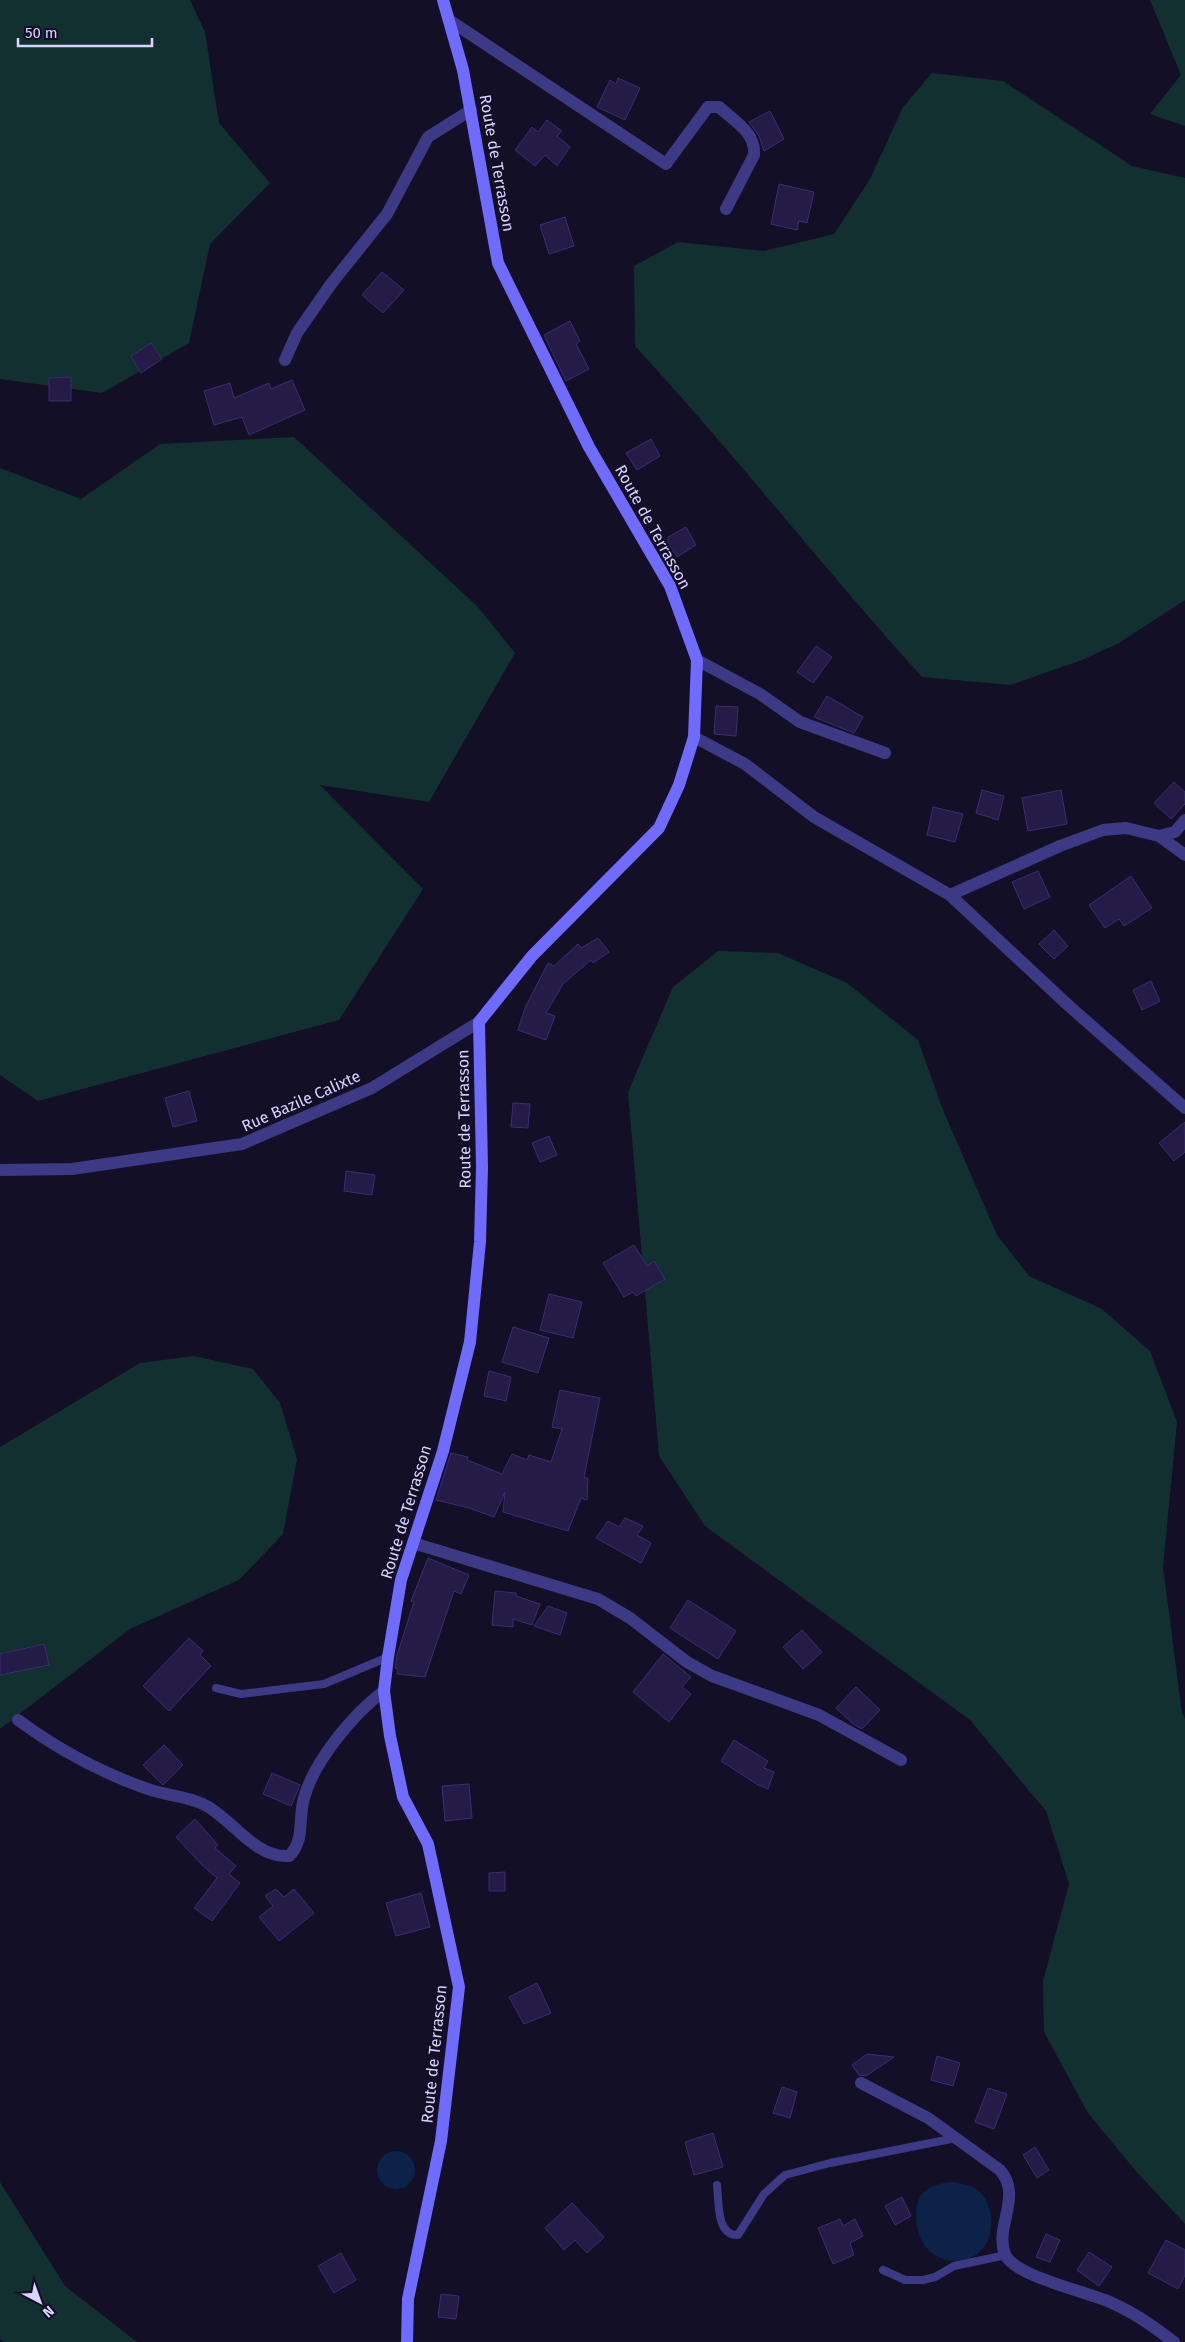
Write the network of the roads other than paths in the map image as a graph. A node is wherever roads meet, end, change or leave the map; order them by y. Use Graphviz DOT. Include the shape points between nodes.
graph roads {
  1 [pos="443,0"];
  2 [pos="449,20"];
  3 [pos="471,110"];
  4 [pos="726,209"];
  5 [pos="285,360"];
  6 [pos="697,660"];
  7 [pos="694,737"];
  8 [pos="885,753"];
  9 [pos="1185,820"];
  10 [pos="1158,836"];
  11 [pos="1185,855"];
  12 [pos="950,895"];
  13 [pos="479,1022"];
  14 [pos="1185,1108"];
  15 [pos="0,1170"];
  16 [pos="413,1543"];
  17 [pos="388,1657"];
  18 [pos="216,1688"];
  19 [pos="384,1691"];
  20 [pos="18,1720"];
  21 [pos="902,1760"];
  22 [pos="861,2083"];
  23 [pos="956,2138"];
  24 [pos="718,2185"];
  25 [pos="1006,2255"];
  26 [pos="883,2270"];
  27 [pos="407,2342"];
  28 [pos="1174,2342"];
  1 -- 2 [label="street, Route de Terrasson"];
  2 -- 3 [label="street, Route de Terrasson" via="464,70"];
  2 -- 4 [label="street" via="666,164 708,108 719,107 750,135 754,146 754,155"];
  3 -- 5 [label="street" via="428,137 387,214 331,284 297,333"];
  3 -- 6 [label="street, Route de Terrasson" via="498,263 589,447 670,586"];
  6 -- 7 [label="street, Route de Terrasson"];
  6 -- 8 [label="street" via="760,694 800,722"];
  7 -- 12 [label="street" via="745,764 814,817"];
  7 -- 13 [label="street, Route de Terrasson" via="679,785 659,828 532,956"];
  9 -- 10 [label="street" via="1175,832"];
  10 -- 11 [label="street"];
  10 -- 12 [label="street" via="1126,828 1103,830"];
  12 -- 14 [label="street"];
  13 -- 15 [label="street, Rue Bazile Calixte" via="372,1088 242,1144 72,1169"];
  13 -- 16 [label="street, Route de Terrasson" via="480,1242 470,1342 443,1451"];
  16 -- 17 [label="street, Route de Terrasson" via="401,1580"];
  16 -- 21 [label="street" via="598,1599 712,1676 819,1715"];
  17 -- 18 [label="lane" via="324,1684 241,1694"];
  17 -- 19 [label="street, Route de Terrasson"];
  19 -- 20 [label="street" via="364,1706 313,1776 304,1798 299,1842 289,1856 278,1857 266,1852 209,1807 146,1789 86,1762"];
  19 -- 27 [label="street, Route de Terrasson" via="403,1797 428,1844 459,1987 441,2141 408,2299"];
  22 -- 23 [label="street" via="928,2118"];
  23 -- 24 [label="lane" via="785,2175 764,2194 738,2235 725,2232 722,2225"];
  23 -- 25 [label="street" via="1008,2179"];
  25 -- 26 [label="lane" via="954,2266 923,2280 905,2280"];
  25 -- 28 [label="street" via="1017,2267 1112,2302"];
}
